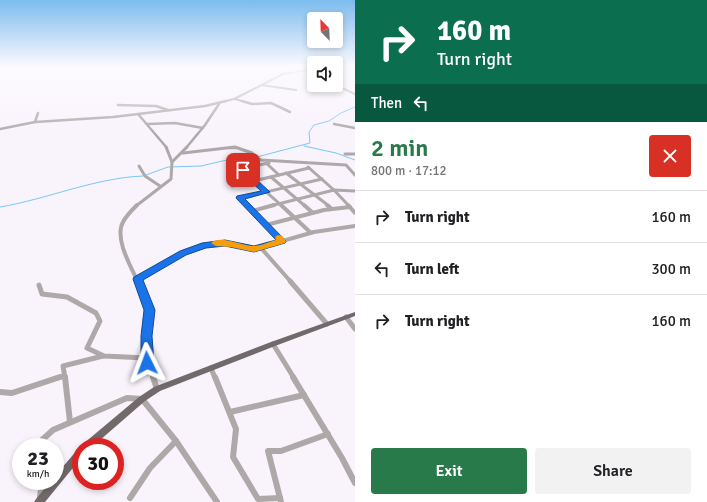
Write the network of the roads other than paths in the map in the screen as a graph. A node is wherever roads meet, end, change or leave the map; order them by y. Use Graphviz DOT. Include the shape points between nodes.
graph roads {
  1 [pos="252,89"];
  2 [pos="292,89"];
  3 [pos="345,89"];
  4 [pos="296,90"];
  5 [pos="355,94"];
  6 [pos="234,99"];
  7 [pos="219,104"];
  8 [pos="118,105"];
  9 [pos="169,111"];
  10 [pos="290,112"];
  11 [pos="38,113"];
  12 [pos="138,114"];
  13 [pos="35,122"];
  14 [pos="146,124"];
  15 [pos="334,124"];
  16 [pos="0,128"];
  17 [pos="355,128"];
  18 [pos="201,130"];
  19 [pos="206,131"];
  20 [pos="183,153"];
  21 [pos="345,154"];
  22 [pos="355,154"];
  23 [pos="262,160"];
  24 [pos="283,160"];
  25 [pos="172,162"];
  26 [pos="266,163"];
  27 [pos="303,163"];
  28 [pos="139,166"];
  29 [pos="309,168"];
  30 [pos="243,170"];
  31 [pos="235,172"];
  32 [pos="286,173"];
  33 [pos="279,175"];
  34 [pos="355,175"];
  35 [pos="270,177"];
  36 [pos="322,179"];
  37 [pos="254,181"];
  38 [pos="300,184"];
  39 [pos="160,186"];
  40 [pos="232,186"];
  41 [pos="284,188"];
  42 [pos="334,190"];
  43 [pos="355,191"];
  44 [pos="266,192"];
  45 [pos="314,195"];
  46 [pos="297,200"];
  47 [pos="279,204"];
  48 [pos="350,206"];
  49 [pos="332,209"];
  50 [pos="252,211"];
  51 [pos="313,213"];
  52 [pos="355,213"];
  53 [pos="295,218"];
  54 [pos="266,225"];
  55 [pos="355,226"];
  56 [pos="311,233"];
  57 [pos="282,241"];
  58 [pos="269,245"];
  59 [pos="261,248"];
  60 [pos="254,249"];
  61 [pos="266,253"];
  62 [pos="138,279"];
  63 [pos="39,285"];
  64 [pos="355,314"];
  65 [pos="346,317"];
  66 [pos="327,324"];
  67 [pos="355,329"];
  68 [pos="273,344"];
  69 [pos="104,356"];
  70 [pos="146,358"];
  71 [pos="211,368"];
  72 [pos="65,376"];
  73 [pos="157,389"];
  74 [pos="0,392"];
  75 [pos="304,395"];
  76 [pos="142,399"];
  77 [pos="230,412"];
  78 [pos="70,422"];
  79 [pos="328,434"];
  80 [pos="44,438"];
  81 [pos="96,438"];
  82 [pos="176,441"];
  83 [pos="72,462"];
  84 [pos="355,483"];
  85 [pos="41,490"];
  86 [pos="130,498"];
  87 [pos="280,500"];
  88 [pos="39,501"];
  89 [pos="217,502"];
  1 -- 6 [label="street"];
  2 -- 4 [label="street"];
  3 -- 5 [label="street"];
  6 -- 7 [label="street"];
  6 -- 10 [label="street" via="251,104 271,103"];
  7 -- 9 [label="street"];
  7 -- 18 [label="street"];
  8 -- 9 [label="street" via="156,106"];
  9 -- 12 [label="street"];
  11 -- 13 [label="street"];
  12 -- 13 [label="street"];
  12 -- 14 [label="street"];
  13 -- 16 [label="street"];
  14 -- 18 [label="street" via="164,122"];
  14 -- 25 [label="street" via="167,148"];
  15 -- 17 [label="street"];
  18 -- 19 [label="street"];
  18 -- 20 [label="street"];
  20 -- 23 [label="street" via="235,147"];
  20 -- 25 [label="street"];
  21 -- 22 [label="street"];
  23 -- 24 [label="street"];
  23 -- 26 [label="street"];
  24 -- 26 [label="street"];
  24 -- 27 [label="street"];
  25 -- 39 [label="street" via="172,178"];
  26 -- 30 [label="street"];
  26 -- 33 [label="street"];
  27 -- 29 [label="street"];
  27 -- 34 [label="street" via="346,165"];
  28 -- 39 [label="street" via="145,176"];
  29 -- 32 [label="street"];
  29 -- 36 [label="street"];
  30 -- 31 [label="street"];
  30 -- 37 [label="street"];
  32 -- 33 [label="street"];
  32 -- 38 [label="street"];
  33 -- 35 [label="street"];
  35 -- 37 [label="street"];
  35 -- 41 [label="street"];
  36 -- 38 [label="street"];
  36 -- 42 [label="street"];
  37 -- 40 [label="street"];
  37 -- 44 [label="street"];
  38 -- 41 [label="street"];
  38 -- 45 [label="street"];
  39 -- 62 [label="street" via="121,224 123,248"];
  41 -- 44 [label="street"];
  41 -- 46 [label="street"];
  42 -- 43 [label="street"];
  42 -- 45 [label="street"];
  42 -- 48 [label="street"];
  44 -- 47 [label="street"];
  44 -- 50 [label="street" via="240,198"];
  45 -- 46 [label="street"];
  45 -- 49 [label="street"];
  46 -- 47 [label="street"];
  46 -- 51 [label="street"];
  47 -- 50 [label="street"];
  47 -- 53 [label="street"];
  48 -- 49 [label="street"];
  48 -- 52 [label="street"];
  49 -- 51 [label="street"];
  50 -- 54 [label="street"];
  51 -- 53 [label="street"];
  53 -- 54 [label="street"];
  53 -- 56 [label="street"];
  54 -- 57 [label="street"];
  55 -- 56 [label="street"];
  56 -- 57 [label="street"];
  57 -- 58 [label="street"];
  58 -- 59 [label="street"];
  58 -- 61 [label="street"];
  59 -- 60 [label="street"];
  59 -- 61 [label="street"];
  60 -- 61 [label="street"];
  60 -- 62 [label="street" via="225,243 205,245 183,253"];
  61 -- 66 [label="street"];
  62 -- 70 [label="street" via="150,310"];
  63 -- 69 [label="street" via="42,294 67,297 96,313 100,321 87,348"];
  64 -- 65 [label="main road"];
  65 -- 66 [label="main road"];
  65 -- 67 [label="street"];
  66 -- 68 [label="main road"];
  68 -- 71 [label="main road"];
  68 -- 75 [label="street"];
  69 -- 70 [label="street"];
  69 -- 72 [label="street" via="63,366"];
  70 -- 73 [label="street"];
  71 -- 73 [label="main road"];
  71 -- 77 [label="street"];
  72 -- 74 [label="street" via="12,393"];
  72 -- 78 [label="street"];
  73 -- 76 [label="main road"];
  75 -- 77 [label="street"];
  75 -- 79 [label="street"];
  76 -- 78 [label="street" via="127,398"];
  76 -- 81 [label="main road"];
  76 -- 82 [label="street"];
  77 -- 87 [label="street" via="236,429 233,457 258,499"];
  78 -- 80 [label="street"];
  79 -- 84 [label="street"];
  79 -- 87 [label="street" via="281,451 268,451"];
  82 -- 86 [label="street" via="160,456"];
  82 -- 89 [label="street"];
  83 -- 88 [label="main road"];
  85 -- 88 [label="street"];
}
